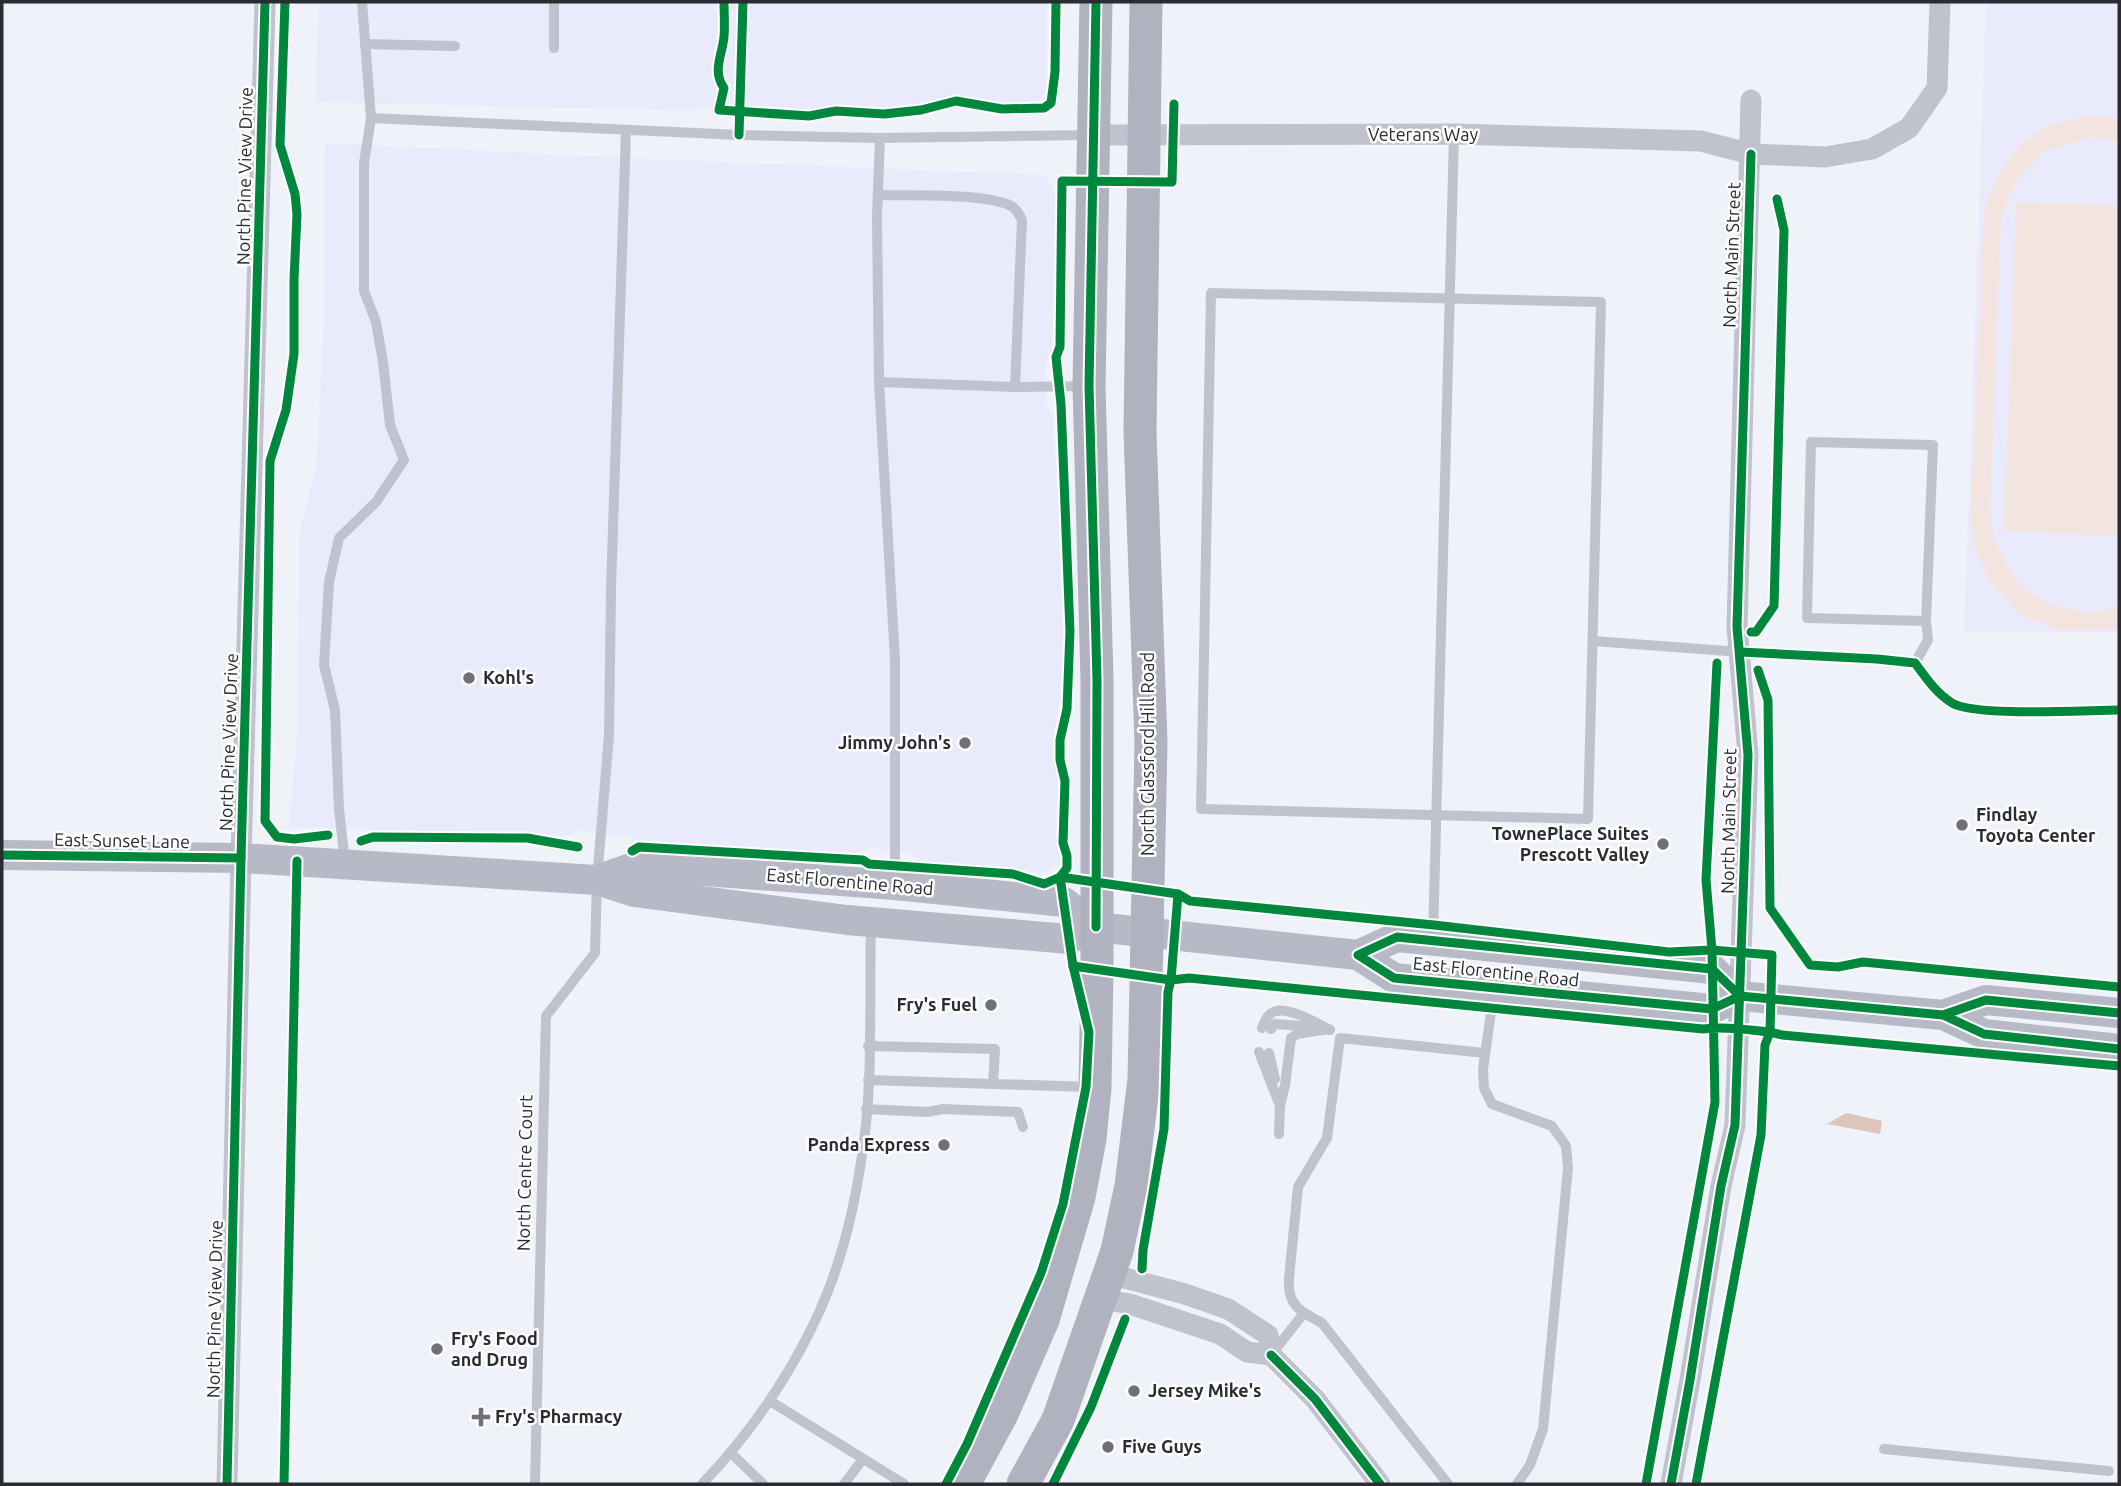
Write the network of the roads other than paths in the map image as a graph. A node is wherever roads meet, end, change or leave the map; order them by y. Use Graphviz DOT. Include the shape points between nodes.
graph roads {
  1 [pos="265,2"];
  2 [pos="362,2"];
  3 [pos="554,2"];
  4 [pos="743,2"];
  5 [pos="1096,2"];
  6 [pos="1146,2"];
  7 [pos="1940,2"];
  8 [pos="365,44"];
  9 [pos="455,46"];
  10 [pos="554,48"];
  11 [pos="1751,100"];
  12 [pos="371,118"];
  13 [pos="626,130"];
  14 [pos="1143,134"];
  15 [pos="1454,134"];
  16 [pos="739,135"];
  17 [pos="1094,135"];
  18 [pos="880,138"];
  19 [pos="1751,154"];
  20 [pos="878,195"];
  21 [pos="1450,298"];
  22 [pos="878,382"];
  23 [pos="1089,386"];
  24 [pos="1015,387"];
  25 [pos="1926,621"];
  26 [pos="1593,641"];
  27 [pos="1741,652"];
  28 [pos="1915,663"];
  29 [pos="2119,710"];
  30 [pos="1437,815"];
  31 [pos="2,855"];
  32 [pos="241,858"];
  33 [pos="297,861"];
  34 [pos="345,863"];
  35 [pos="597,880"];
  36 [pos="894,885"];
  37 [pos="871,922"];
  38 [pos="1096,926"];
  39 [pos="1146,932"];
  40 [pos="1433,941"];
  41 [pos="1358,955"];
  42 [pos="1494,988"];
  43 [pos="1741,996"];
  44 [pos="2119,1013"];
  45 [pos="1943,1015"];
  46 [pos="1267,1028"];
  47 [pos="1329,1029"];
  48 [pos="1340,1038"];
  49 [pos="868,1046"];
  50 [pos="2119,1049"];
  51 [pos="1264,1053"];
  52 [pos="1485,1053"];
  53 [pos="868,1080"];
  54 [pos="993,1084"];
  55 [pos="1095,1087"];
  56 [pos="1280,1105"];
  57 [pos="866,1109"];
  58 [pos="1023,1126"];
  59 [pos="1279,1134"];
  60 [pos="1106,1287"];
  61 [pos="1304,1313"];
  62 [pos="1271,1355"];
  63 [pos="769,1401"];
  64 [pos="1884,1450"];
  65 [pos="731,1453"];
  66 [pos="863,1459"];
  67 [pos="2109,1471"];
  68 [pos="227,1484"];
  69 [pos="284,1484"];
  70 [pos="535,1484"];
  71 [pos="702,1484"];
  72 [pos="763,1484"];
  73 [pos="845,1484"];
  74 [pos="904,1484"];
  75 [pos="964,1484"];
  76 [pos="1023,1484"];
  77 [pos="1380,1484"];
  78 [pos="1448,1484"];
  79 [pos="1517,1484"];
  80 [pos="1671,1484"];
  1 -- 32 [label="street, North Pine View Drive"];
  2 -- 8 [label="lane"];
  3 -- 10 [label="lane"];
  4 -- 16 [label="lane"];
  5 -- 17 [label="main road"];
  6 -- 14 [label="main road, North Glassford Hill Road"];
  7 -- 19 [label="street" via="1937,88 1909,128 1860,152 1825,157"];
  8 -- 9 [label="lane"];
  8 -- 12 [label="lane"];
  11 -- 19 [label="street, North Main Street"];
  12 -- 13 [label="lane"];
  12 -- 34 [label="lane" via="364,163 364,291 376,322 390,425 404,460 376,502 340,538 329,582 324,665 335,710"];
  13 -- 16 [label="lane"];
  13 -- 35 [label="lane, North Centre Court" via="609,735"];
  14 -- 15 [label="street, Veterans Way"];
  14 -- 17 [label="street, Veterans Way"];
  14 -- 39 [label="main road, North Glassford Hill Road" via="1140,432 1151,742"];
  15 -- 19 [label="street, Veterans Way" via="1701,141"];
  15 -- 21 [label="lane"];
  16 -- 18 [label="lane"];
  17 -- 18 [label="lane"];
  17 -- 23 [label="main road"];
  18 -- 20 [label="lane"];
  19 -- 27 [label="street, North Main Street" via="1738,626"];
  20 -- 22 [label="lane"];
  20 -- 24 [label="lane" via="982,199 1018,211 1022,220"];
  21 -- 26 [label="lane" via="1601,302"];
  21 -- 30 [label="lane"];
  21 -- 30 [label="lane" via="1212,293 1211,305 1201,810"];
  22 -- 24 [label="lane"];
  22 -- 36 [label="lane" via="895,660"];
  23 -- 24 [label="lane"];
  23 -- 38 [label="main road" via="1097,667"];
  25 -- 25 [label="lane" via="1933,445 1811,442 1807,618"];
  25 -- 28 [label="lane" via="1928,640"];
  26 -- 27 [label="lane"];
  26 -- 30 [label="lane" via="1588,819"];
  27 -- 28 [label="lane"];
  27 -- 43 [label="street, North Main Street" via="1748,755"];
  28 -- 29 [label="lane" via="1933,688 1954,704 1982,710"];
  30 -- 40 [label="lane"];
  31 -- 32 [label="street, East Sunset Lane"];
  32 -- 33 [label="street, East Florentine Road"];
  32 -- 68 [label="street, North Pine View Drive"];
  33 -- 34 [label="street, East Florentine Road"];
  33 -- 69 [label="lane"];
  34 -- 35 [label="street, East Florentine Road"];
  35 -- 36 [label="street, East Florentine Road" via="637,866"];
  35 -- 37 [label="street, East Florentine Road" via="634,892"];
  35 -- 70 [label="lane, North Centre Court" via="595,953 546,1016"];
  36 -- 38 [label="street, East Florentine Road" via="1064,902"];
  37 -- 38 [label="street, East Florentine Road" via="1069,939"];
  37 -- 49 [label="lane"];
  38 -- 39 [label="street, East Florentine Road"];
  38 -- 55 [label="main road"];
  39 -- 41 [label="street, East Florentine Road"];
  39 -- 60 [label="main road, North Glassford Hill Road" via="1144,1079 1138,1141 1132,1186"];
  40 -- 41 [label="street, East Florentine Road" via="1398,937"];
  40 -- 43 [label="street, East Florentine Road" via="1712,969"];
  41 -- 42 [label="street, East Florentine Road" via="1395,978"];
  42 -- 43 [label="street, East Florentine Road" via="1712,1009"];
  42 -- 52 [label="lane"];
  43 -- 45 [label="street, East Florentine Road"];
  43 -- 80 [label="street, North Main Street" via="1735,1125"];
  44 -- 45 [label="street, East Florentine Road" via="1986,1000"];
  45 -- 50 [label="street, East Florentine Road" via="1984,1034"];
  46 -- 47 [label="lane" via="1275,1024"];
  47 -- 48 [label="lane"];
  47 -- 56 [label="lane" via="1291,1038"];
  48 -- 52 [label="lane"];
  48 -- 61 [label="lane" via="1327,1138 1298,1187 1288,1291 1292,1303"];
  49 -- 53 [label="lane"];
  49 -- 54 [label="lane" via="995,1048"];
  51 -- 56 [label="lane"];
  52 -- 79 [label="lane" via="1484,1088 1492,1104 1552,1126 1566,1146 1568,1168 1543,1429 1530,1465"];
  53 -- 54 [label="lane"];
  53 -- 57 [label="lane"];
  54 -- 55 [label="lane"];
  55 -- 75 [label="main road" via="1079,1197 1043,1320 1002,1414"];
  56 -- 59 [label="lane"];
  57 -- 58 [label="lane" via="1018,1112"];
  57 -- 63 [label="lane" via="841,1256 820,1309"];
  60 -- 62 [label="street" via="1130,1304 1220,1334 1247,1352"];
  60 -- 76 [label="main road, North Glassford Hill Road" via="1058,1420"];
  61 -- 62 [label="lane"];
  61 -- 78 [label="lane" via="1322,1323"];
  62 -- 77 [label="street" via="1314,1399"];
  63 -- 65 [label="lane"];
  63 -- 66 [label="lane"];
  64 -- 67 [label="lane"];
  65 -- 71 [label="lane"];
  65 -- 72 [label="lane"];
  66 -- 73 [label="lane"];
  66 -- 74 [label="lane"];
}
